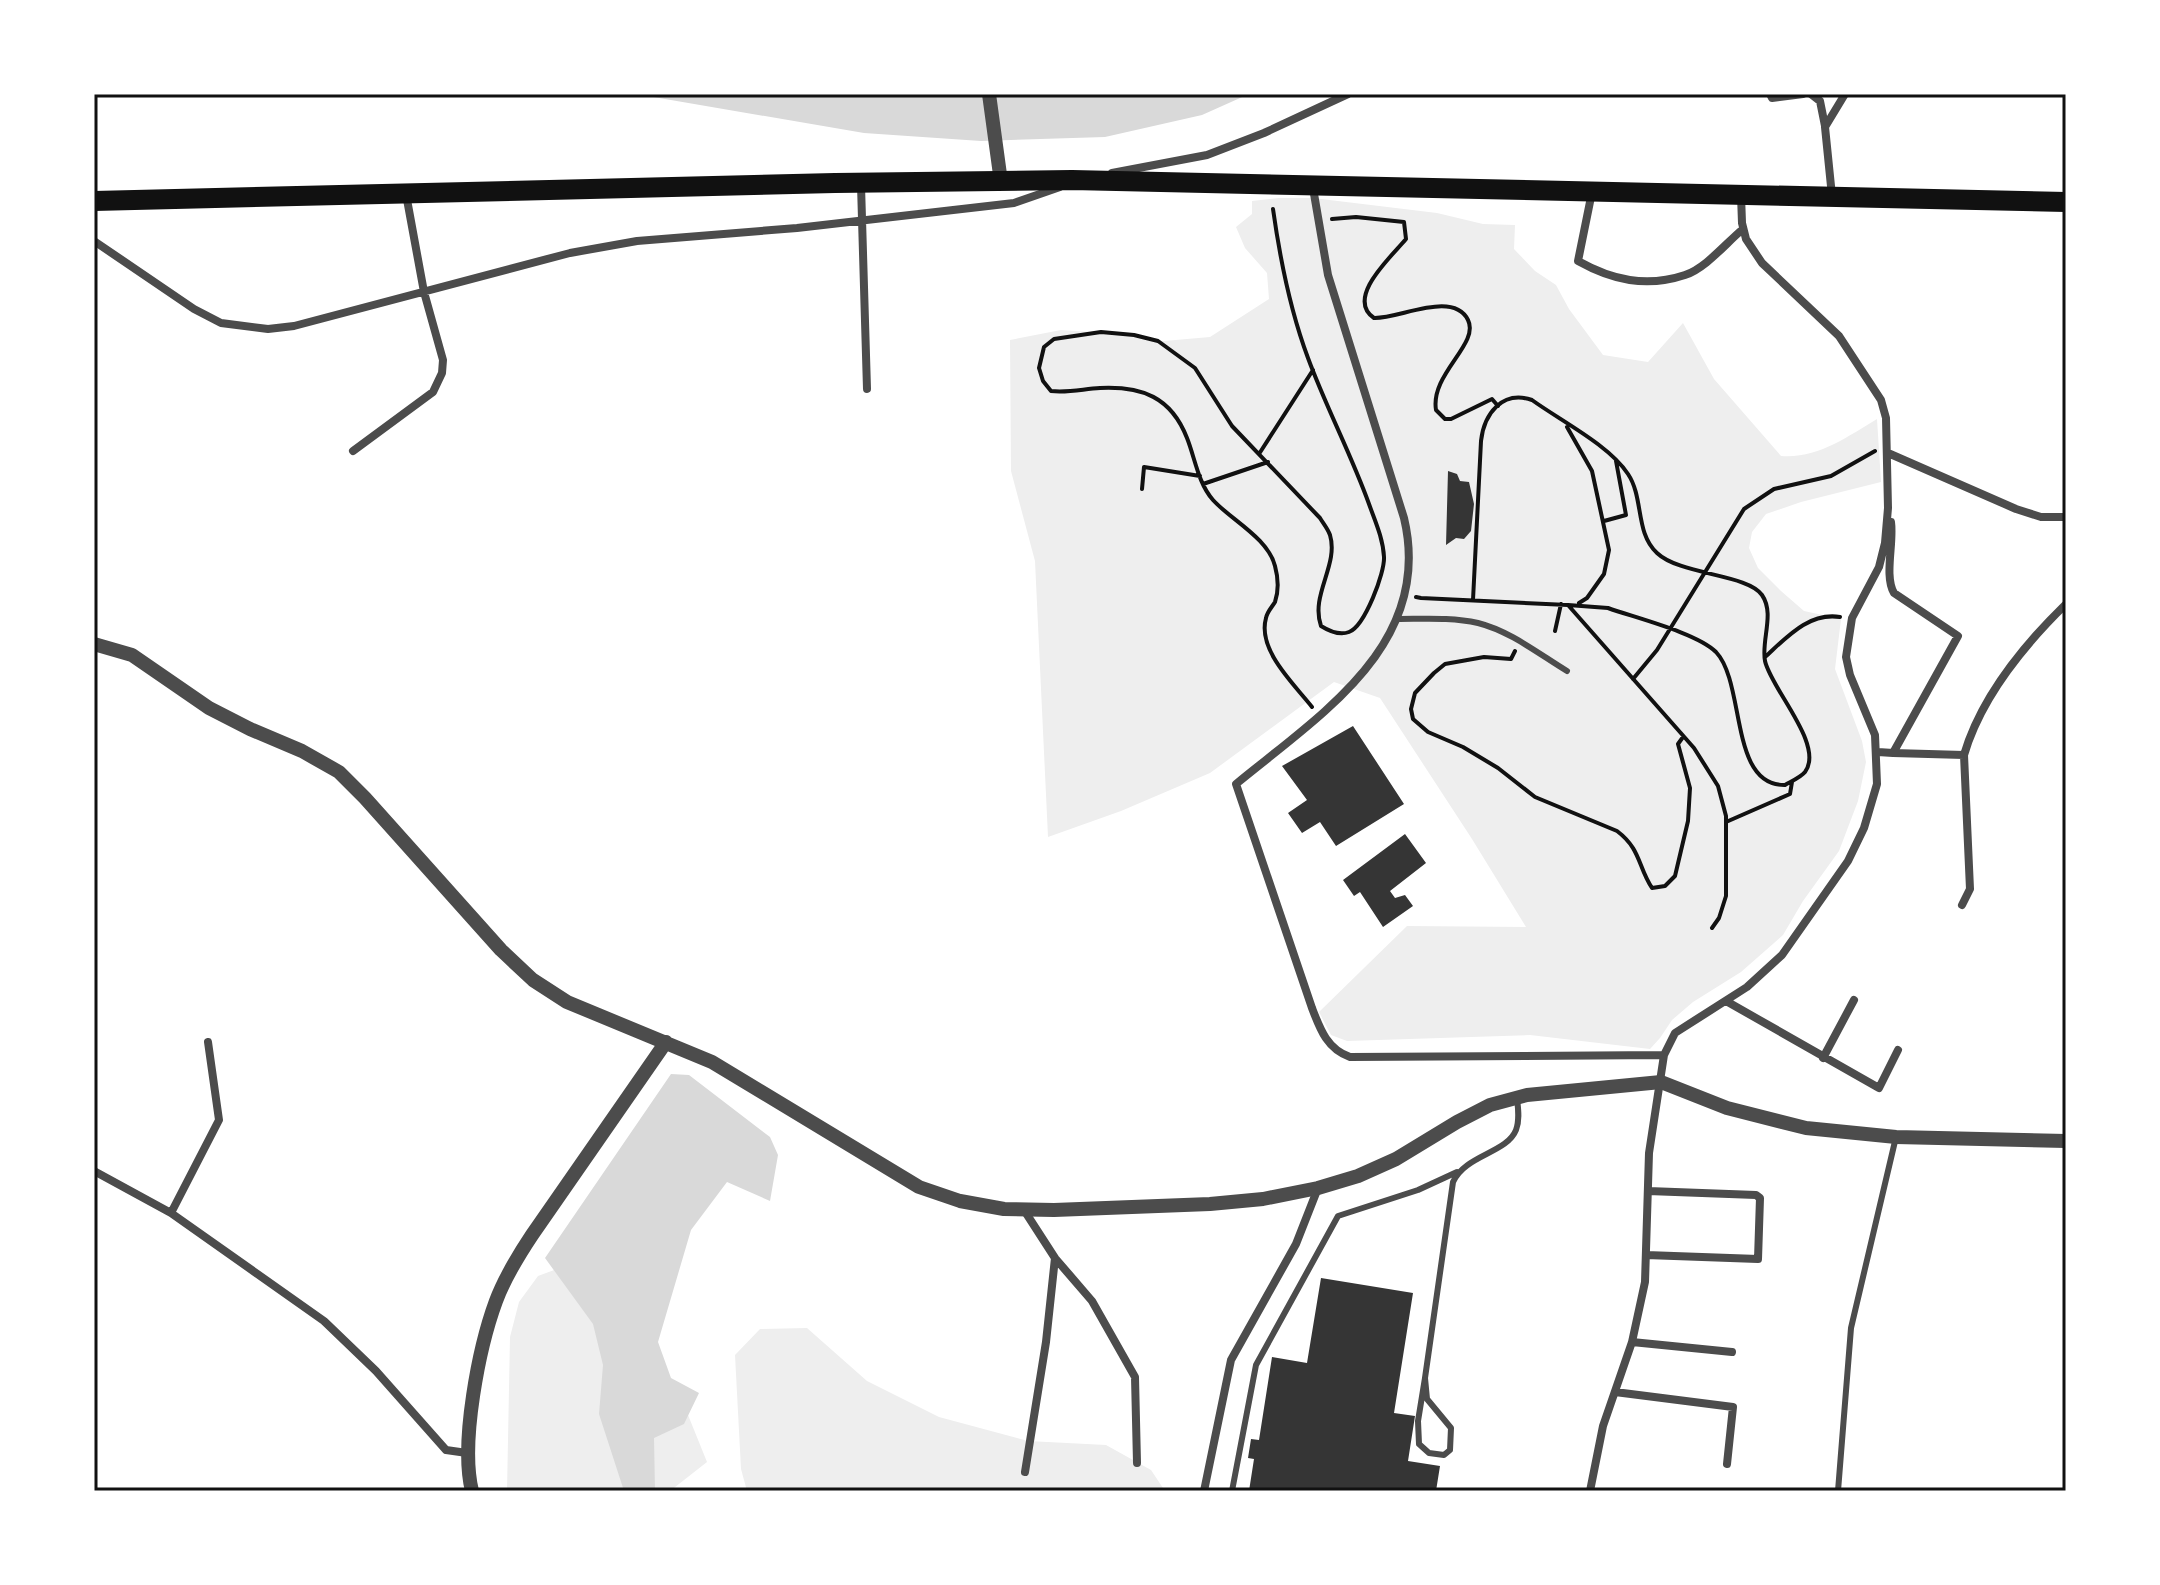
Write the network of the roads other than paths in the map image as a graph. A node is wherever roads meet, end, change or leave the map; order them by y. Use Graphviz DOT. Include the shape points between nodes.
graph roads {
  1 [pos="989,94"];
  2 [pos="1348,94"];
  3 [pos="1770,94"];
  4 [pos="1803,94"];
  5 [pos="1811,94"];
  6 [pos="1845,94"];
  7 [pos="1825,127"];
  8 [pos="1001,174"];
  9 [pos="1072,180"];
  10 [pos="861,184"];
  11 [pos="1312,184"];
  12 [pos="1593,191"];
  13 [pos="405,193"];
  14 [pos="1741,195"];
  15 [pos="1832,197"];
  16 [pos="94,201"];
  17 [pos="2066,202"];
  18 [pos="1743,229"];
  19 [pos="94,241"];
  20 [pos="424,292"];
  21 [pos="867,389"];
  22 [pos="1888,448"];
  23 [pos="353,451"];
  24 [pos="1888,508"];
  25 [pos="2066,517"];
  26 [pos="2066,604"];
  27 [pos="1397,619"];
  28 [pos="94,644"];
  29 [pos="1567,671"];
  30 [pos="1878,752"];
  31 [pos="1893,753"];
  32 [pos="1964,755"];
  33 [pos="1962,905"];
  34 [pos="1854,1000"];
  35 [pos="1726,1001"];
  36 [pos="208,1042"];
  37 [pos="666,1042"];
  38 [pos="1898,1050"];
  39 [pos="1664,1055"];
  40 [pos="1823,1058"];
  41 [pos="1661,1082"];
  42 [pos="1517,1098"];
  43 [pos="1896,1137"];
  44 [pos="2066,1141"];
  45 [pos="94,1171"];
  46 [pos="1457,1172"];
  47 [pos="1318,1188"];
  48 [pos="1648,1191"];
  49 [pos="1024,1210"];
  50 [pos="171,1213"];
  51 [pos="1646,1255"];
  52 [pos="1055,1258"];
  53 [pos="1632,1342"];
  54 [pos="1732,1352"];
  55 [pos="1425,1378"];
  56 [pos="1615,1392"];
  57 [pos="467,1453"];
  58 [pos="1137,1463"];
  59 [pos="1727,1464"];
  60 [pos="1025,1472"];
  61 [pos="472,1491"];
  62 [pos="1204,1491"];
  63 [pos="1232,1491"];
  64 [pos="1590,1491"];
  65 [pos="1838,1491"];
  1 -- 8 [label="street"];
  2 -- 9 [label="street" via="1207,155"];
  3 -- 4 [label="street"];
  5 -- 7 [label="street" via="1820,101"];
  6 -- 7 [label="street"];
  7 -- 15 [label="street"];
  8 -- 9 [label="highway"];
  8 -- 10 [label="highway"];
  9 -- 11 [label="highway"];
  9 -- 20 [label="street" via="1014,203 637,241"];
  10 -- 13 [label="highway"];
  10 -- 21 [label="street"];
  11 -- 12 [label="highway"];
  11 -- 27 [label="street" via="1328,275 1410,545 1406,595"];
  12 -- 14 [label="highway"];
  12 -- 18 [label="street" via="1578,261 1604,276 1633,281 1687,275"];
  13 -- 16 [label="highway"];
  13 -- 20 [label="street"];
  14 -- 15 [label="highway"];
  14 -- 18 [label="street"];
  15 -- 17 [label="highway"];
  18 -- 22 [label="street" via="1762,263 1839,336 1881,400"];
  19 -- 20 [label="street" via="194,309 246,328 294,326"];
  20 -- 23 [label="street" via="442,373 433,392"];
  22 -- 24 [label="street"];
  22 -- 25 [label="street" via="2016,509"];
  24 -- 30 [label="street" via="1879,567 1852,618 1846,657"];
  24 -- 31 [label="street" via="1889,585 1958,636"];
  26 -- 32 [label="street" via="2036,633 1991,696 1972,726"];
  27 -- 29 [label="lane" via="1482,624"];
  27 -- 39 [label="street" via="1378,653 1336,701 1236,784 1323,1036 1338,1053 1350,1057"];
  28 -- 37 [label="street" via="132,655 209,708 339,772 533,980 567,1002"];
  30 -- 31 [label="street"];
  30 -- 35 [label="street" via="1877,784 1848,861 1782,955"];
  31 -- 32 [label="street"];
  32 -- 33 [label="street" via="1970,889"];
  34 -- 40 [label="street"];
  35 -- 39 [label="street" via="1675,1033"];
  35 -- 40 [label="street"];
  36 -- 50 [label="street" via="219,1120"];
  37 -- 49 [label="street" via="712,1062 919,1187 960,1201"];
  37 -- 57 [label="street" via="511,1268 495,1303 484,1349"];
  38 -- 40 [label="street" via="1879,1088"];
  39 -- 41 [label="street"];
  41 -- 42 [label="street"];
  41 -- 43 [label="street" via="1774,1121"];
  41 -- 48 [label="street"];
  42 -- 46 [label="lane" via="1513,1136"];
  42 -- 47 [label="street" via="1490,1105 1396,1159"];
  43 -- 44 [label="street"];
  43 -- 65 [label="lane" via="1851,1328"];
  45 -- 50 [label="street"];
  46 -- 55 [label="lane"];
  46 -- 63 [label="lane" via="1338,1216 1256,1365"];
  47 -- 49 [label="street" via="1210,1204"];
  47 -- 62 [label="street" via="1296,1244 1231,1360"];
  48 -- 51 [label="street"];
  48 -- 51 [label="street" via="1760,1198 1758,1259"];
  49 -- 52 [label="street"];
  50 -- 57 [label="street" via="324,1321 446,1450"];
  51 -- 53 [label="street"];
  52 -- 58 [label="street" via="1092,1301 1135,1377"];
  52 -- 60 [label="street"];
  53 -- 54 [label="street"];
  53 -- 56 [label="street"];
  55 -- 55 [label="lane" via="1427,1399 1451,1428 1450,1450 1444,1455 1429,1453 1419,1444"];
  56 -- 59 [label="street" via="1733,1407"];
  56 -- 64 [label="street"];
  57 -- 61 [label="street"];
}
